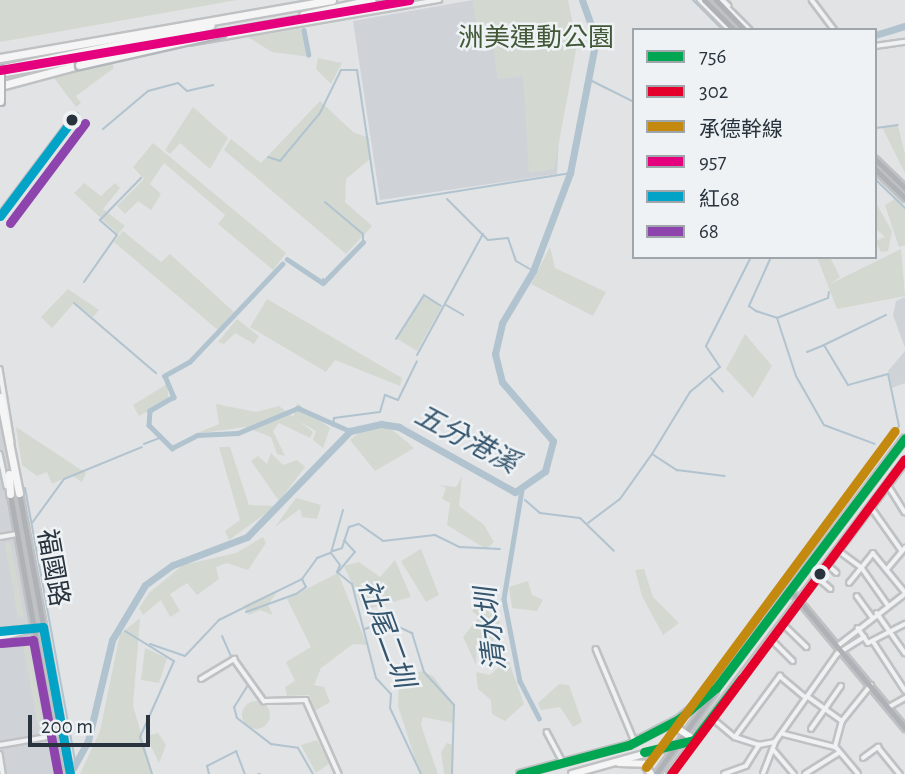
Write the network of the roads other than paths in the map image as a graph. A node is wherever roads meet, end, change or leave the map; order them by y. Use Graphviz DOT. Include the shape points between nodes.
graph roads {
  1 [pos="332,0"];
  2 [pos="371,0"];
  3 [pos="409,0"];
  4 [pos="439,0"];
  5 [pos="701,0"];
  6 [pos="720,0"];
  7 [pos="812,0"];
  8 [pos="353,3"];
  9 [pos="294,8"];
  10 [pos="222,21"];
  11 [pos="279,23"];
  12 [pos="728,28"];
  13 [pos="747,28"];
  14 [pos="833,28"];
  15 [pos="221,33"];
  16 [pos="905,42"];
  17 [pos="877,46"];
  18 [pos="0,58"];
  19 [pos="0,71"];
  20 [pos="0,86"];
  21 [pos="0,101"];
  22 [pos="75,116"];
  23 [pos="877,161"];
  24 [pos="877,171"];
  25 [pos="905,188"];
  26 [pos="905,198"];
  27 [pos="0,216"];
  28 [pos="0,369"];
  29 [pos="0,398"];
  30 [pos="0,422"];
  31 [pos="904,443"];
  32 [pos="0,454"];
  33 [pos="905,461"];
  34 [pos="888,485"];
  35 [pos="19,492"];
  36 [pos="10,494"];
  37 [pos="871,507"];
  38 [pos="904,509"];
  39 [pos="17,534"];
  40 [pos="0,537"];
  41 [pos="837,550"];
  42 [pos="904,550"];
  43 [pos="825,562"];
  44 [pos="862,568"];
  45 [pos="888,568"];
  46 [pos="837,573"];
  47 [pos="816,575"];
  48 [pos="849,583"];
  49 [pos="831,589"];
  50 [pos="790,590"];
  51 [pos="905,593"];
  52 [pos="857,596"];
  53 [pos="801,600"];
  54 [pos="888,605"];
  55 [pos="877,613"];
  56 [pos="872,617"];
  57 [pos="783,624"];
  58 [pos="905,624"];
  59 [pos="34,625"];
  60 [pos="43,626"];
  61 [pos="858,628"];
  62 [pos="0,631"];
  63 [pos="891,632"];
  64 [pos="35,633"];
  65 [pos="864,637"];
  66 [pos="0,638"];
  67 [pos="771,639"];
  68 [pos="873,641"];
  69 [pos="807,647"];
  70 [pos="840,648"];
  71 [pos="596,649"];
  72 [pos="904,650"];
  73 [pos="793,661"];
  74 [pos="201,678"];
  75 [pos="871,685"];
  76 [pos="841,686"];
  77 [pos="716,688"];
  78 [pos="905,690"];
  79 [pos="806,697"];
  80 [pos="905,698"];
  81 [pos="889,707"];
  82 [pos="824,708"];
  83 [pos="711,717"];
  84 [pos="842,721"];
  85 [pos="671,724"];
  86 [pos="905,728"];
  87 [pos="811,729"];
  88 [pos="547,732"];
  89 [pos="686,734"];
  90 [pos="784,734"];
  91 [pos="54,736"];
  92 [pos="736,737"];
  93 [pos="694,740"];
  94 [pos="681,741"];
  95 [pos="635,742"];
  96 [pos="775,742"];
  97 [pos="0,746"];
  98 [pos="759,746"];
  99 [pos="835,747"];
  100 [pos="773,749"];
  101 [pos="839,753"];
  102 [pos="0,754"];
  103 [pos="863,758"];
  104 [pos="617,763"];
  105 [pos="564,764"];
  106 [pos="731,773"];
  107 [pos="3,774"];
  108 [pos="60,774"];
  109 [pos="70,774"];
  110 [pos="339,774"];
  111 [pos="520,774"];
  112 [pos="572,774"];
  113 [pos="654,774"];
  114 [pos="669,774"];
  115 [pos="724,774"];
  116 [pos="763,774"];
  117 [pos="794,774"];
  118 [pos="805,774"];
  119 [pos="858,774"];
  120 [pos="900,774"];
  1 -- 9 [label="highway"];
  2 -- 8 [label="highway"];
  3 -- 11 [label="highway"];
  4 -- 19 [label="street"];
  5 -- 12 [label="street"];
  6 -- 13 [label="street"];
  7 -- 14 [label="street"];
  8 -- 9 [label="highway"];
  8 -- 11 [label="highway"];
  9 -- 10 [label="highway"];
  10 -- 18 [label="highway"];
  10 -- 19 [label="highway"];
  11 -- 15 [label="highway"];
  15 -- 19 [label="highway, bridge"];
  15 -- 20 [label="highway, bridge"];
  16 -- 17 [label="street"];
  19 -- 21 [label="highway, bridge"];
  22 -- 27 [label="street"];
  23 -- 25 [label="street"];
  24 -- 26 [label="street"];
  28 -- 35 [label="street, 福國路"];
  29 -- 35 [label="highway"];
  30 -- 36 [label="highway"];
  31 -- 50 [label="main road"];
  32 -- 36 [label="street, 福國路"];
  33 -- 34 [label="main road"];
  34 -- 37 [label="main road"];
  34 -- 38 [label="street"];
  35 -- 60 [label="street, 福國路"];
  36 -- 39 [label="street, 福國路"];
  37 -- 41 [label="main road"];
  37 -- 42 [label="street"];
  39 -- 40 [label="street"];
  39 -- 59 [label="street, 福國路"];
  41 -- 43 [label="main road"];
  41 -- 44 [label="street"];
  42 -- 45 [label="street"];
  43 -- 46 [label="street"];
  43 -- 47 [label="main road"];
  44 -- 45 [label="street" via="873,553"];
  44 -- 48 [label="street"];
  44 -- 54 [label="street"];
  45 -- 51 [label="street"];
  47 -- 49 [label="street"];
  47 -- 53 [label="main road"];
  50 -- 53 [label="street"];
  50 -- 77 [label="main road"];
  51 -- 54 [label="street"];
  52 -- 56 [label="street"];
  53 -- 57 [label="main road"];
  53 -- 70 [label="street"];
  54 -- 55 [label="street"];
  55 -- 56 [label="street"];
  55 -- 63 [label="street"];
  56 -- 61 [label="street"];
  57 -- 67 [label="main road"];
  57 -- 69 [label="street"];
  58 -- 63 [label="street"];
  59 -- 60 [label="street"];
  59 -- 62 [label="street"];
  59 -- 64 [label="street, 福國路"];
  60 -- 64 [label="street"];
  60 -- 109 [label="street, 福國路"];
  61 -- 65 [label="street"];
  61 -- 70 [label="street"];
  63 -- 68 [label="street"];
  63 -- 72 [label="street"];
  64 -- 66 [label="street"];
  64 -- 91 [label="street, 福國路"];
  65 -- 68 [label="street"];
  65 -- 70 [label="street"];
  67 -- 73 [label="street"];
  67 -- 83 [label="main road"];
  68 -- 78 [label="street"];
  70 -- 75 [label="street"];
  70 -- 79 [label="street"];
  71 -- 95 [label="street"];
  74 -- 110 [label="street" via="234,659 264,701 306,700"];
  75 -- 81 [label="street"];
  75 -- 84 [label="street"];
  76 -- 82 [label="street"];
  77 -- 85 [label="main road"];
  77 -- 89 [label="street"];
  79 -- 82 [label="street"];
  79 -- 90 [label="street"];
  79 -- 92 [label="street" via="780,676"];
  80 -- 81 [label="street"];
  81 -- 86 [label="street"];
  82 -- 84 [label="street"];
  82 -- 87 [label="street"];
  83 -- 92 [label="street"];
  83 -- 93 [label="main road"];
  84 -- 99 [label="street"];
  85 -- 89 [label="main road"];
  85 -- 95 [label="main road"];
  88 -- 105 [label="street"];
  89 -- 93 [label="main road"];
  89 -- 94 [label="street"];
  90 -- 96 [label="street"];
  90 -- 99 [label="street"];
  91 -- 97 [label="street"];
  91 -- 108 [label="street, 福國路"];
  92 -- 98 [label="street"];
  93 -- 94 [label="main road"];
  93 -- 114 [label="street"];
  94 -- 104 [label="main road"];
  94 -- 113 [label="street"];
  95 -- 105 [label="main road"];
  96 -- 98 [label="street"];
  96 -- 100 [label="street"];
  98 -- 106 [label="street" via="746,766"];
  99 -- 101 [label="street"];
  100 -- 116 [label="street"];
  100 -- 117 [label="street"];
  101 -- 118 [label="street"];
  101 -- 119 [label="street"];
  102 -- 107 [label="street"];
  103 -- 120 [label="street" via="878,747"];
  104 -- 112 [label="main road"];
  104 -- 113 [label="main road" via="644,764"];
  105 -- 111 [label="main road"];
  106 -- 115 [label="street"];
}
